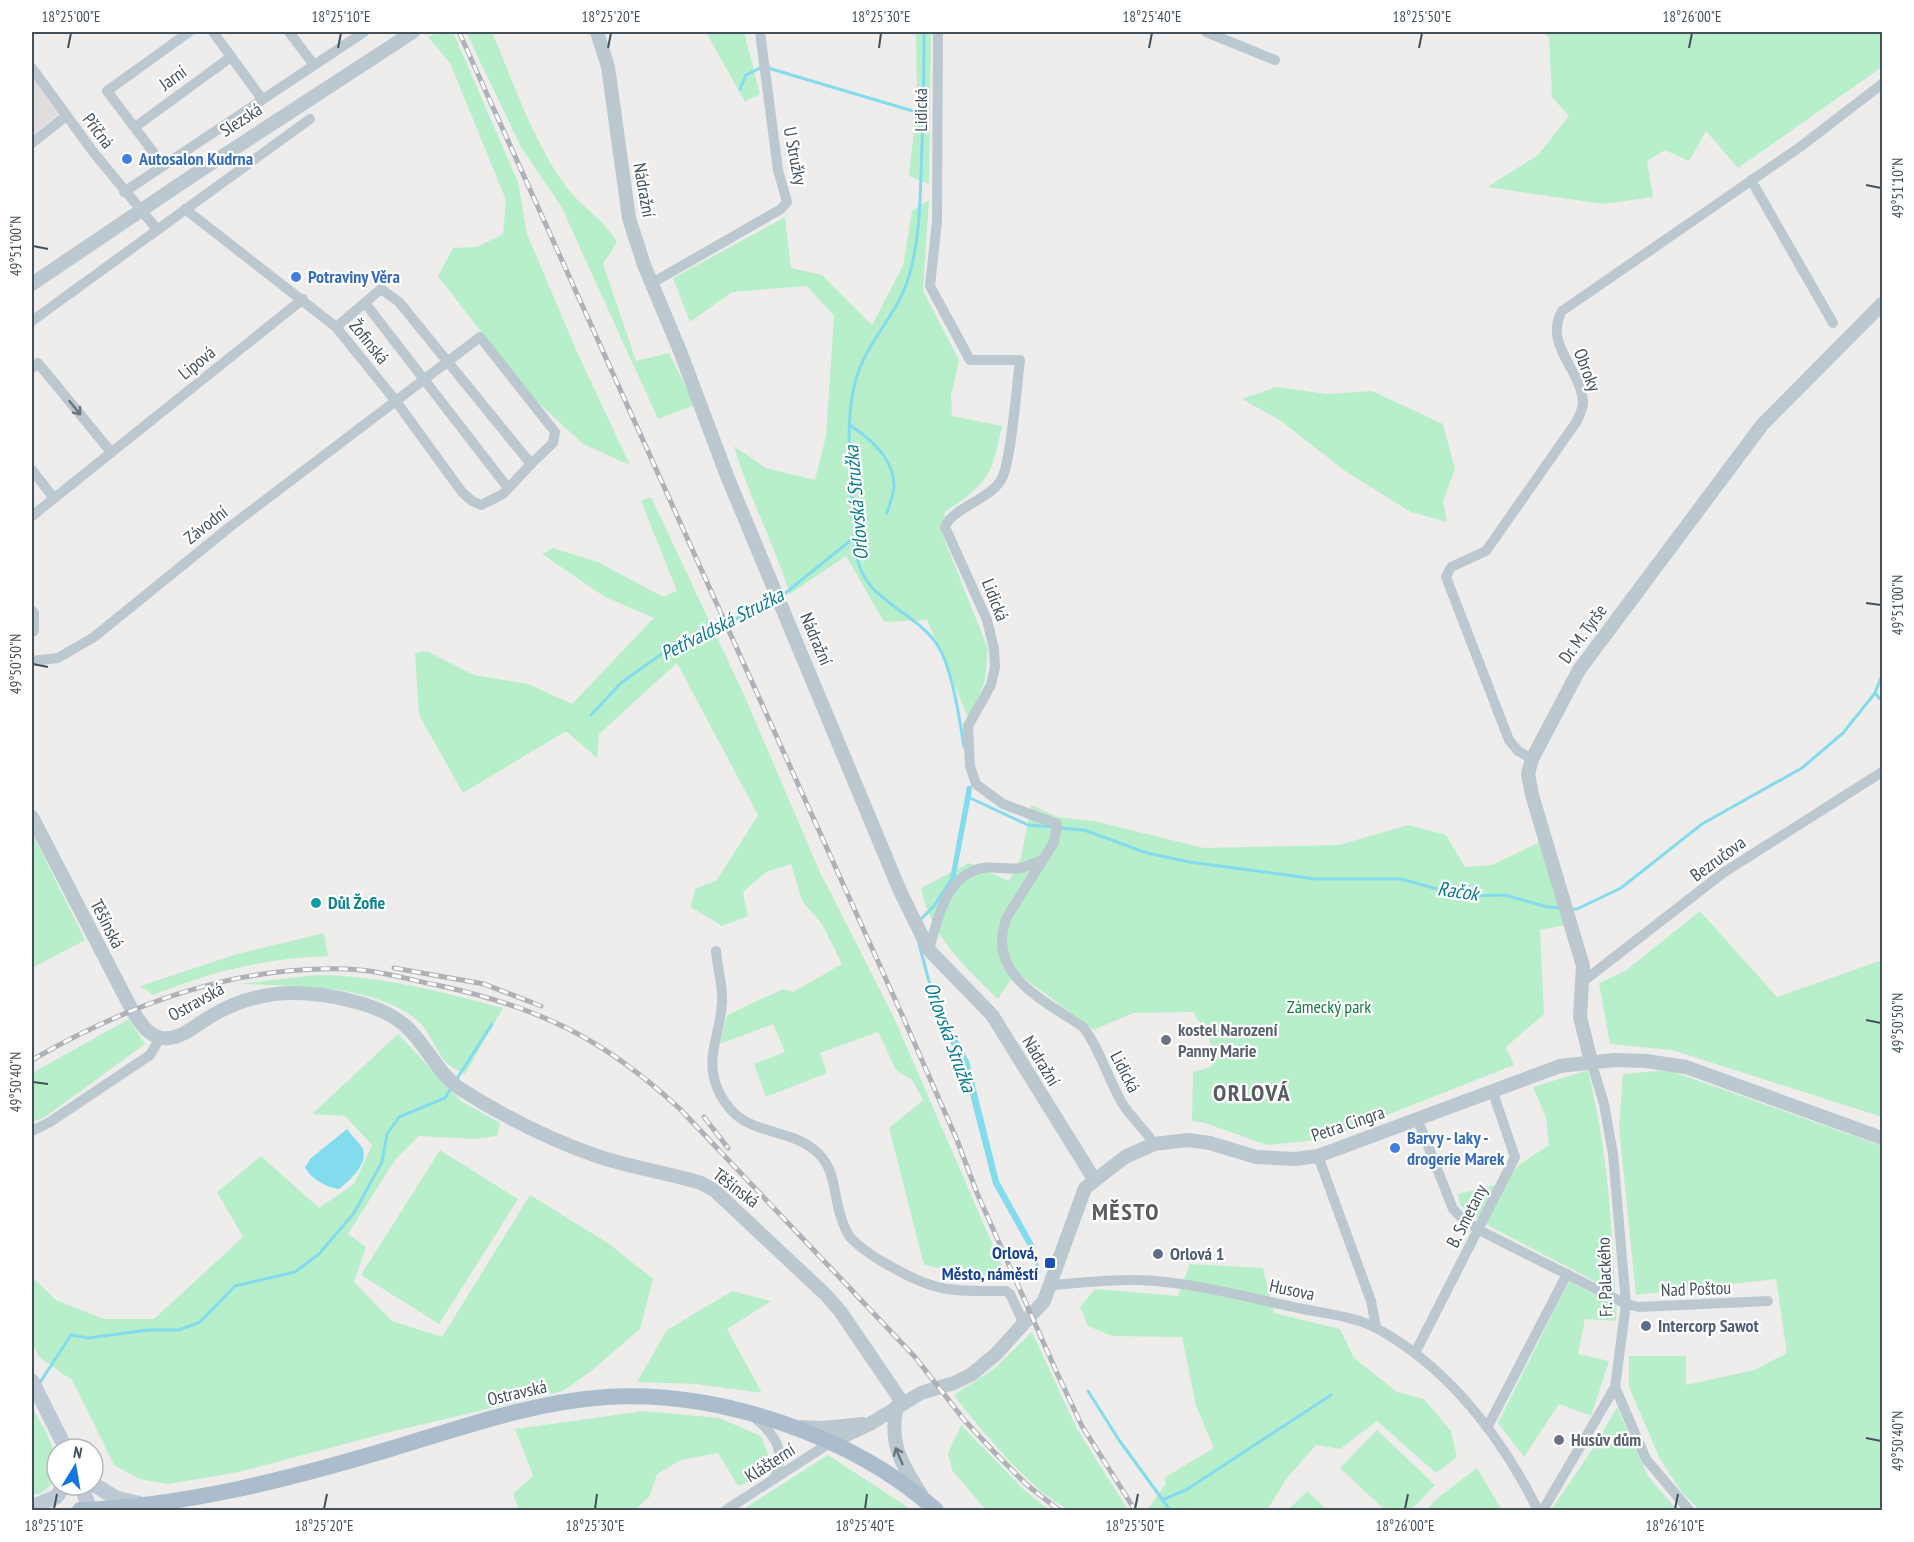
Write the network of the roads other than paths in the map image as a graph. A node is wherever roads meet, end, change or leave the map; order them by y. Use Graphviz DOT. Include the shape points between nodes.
graph roads {
  1 [pos="189,32"];
  2 [pos="213,32"];
  3 [pos="289,32"];
  4 [pos="364,32"];
  5 [pos="414,32"];
  6 [pos="597,32"];
  7 [pos="759,32"];
  8 [pos="938,32"];
  9 [pos="1206,32"];
  10 [pos="231,57"];
  11 [pos="1275,60"];
  12 [pos="314,65"];
  13 [pos="32,68"];
  14 [pos="1882,84"];
  15 [pos="262,99"];
  16 [pos="66,116"];
  17 [pos="310,119"];
  18 [pos="135,127"];
  19 [pos="32,143"];
  20 [pos="163,165"];
  21 [pos="1751,180"];
  22 [pos="124,192"];
  23 [pos="184,209"];
  24 [pos="142,210"];
  25 [pos="156,228"];
  26 [pos="652,283"];
  27 [pos="32,284"];
  28 [pos="303,299"];
  29 [pos="364,303"];
  30 [pos="1882,304"];
  31 [pos="32,321"];
  32 [pos="1833,323"];
  33 [pos="336,327"];
  34 [pos="447,364"];
  35 [pos="35,366"];
  36 [pos="423,380"];
  37 [pos="395,400"];
  38 [pos="111,452"];
  39 [pos="531,464"];
  40 [pos="32,470"];
  41 [pos="506,491"];
  42 [pos="54,498"];
  43 [pos="32,516"];
  44 [pos="32,613"];
  45 [pos="32,630"];
  46 [pos="32,661"];
  47 [pos="1532,759"];
  48 [pos="1882,772"];
  49 [pos="32,817"];
  50 [pos="1042,860"];
  51 [pos="929,950"];
  52 [pos="716,951"];
  53 [pos="1581,983"];
  54 [pos="160,1038"];
  55 [pos="1591,1061"];
  56 [pos="449,1081"];
  57 [pos="1492,1090"];
  58 [pos="1418,1118"];
  59 [pos="32,1131"];
  60 [pos="1882,1138"];
  61 [pos="1154,1144"];
  62 [pos="1318,1156"];
  63 [pos="1094,1179"];
  64 [pos="1479,1230"];
  65 [pos="1567,1274"];
  66 [pos="1051,1285"];
  67 [pos="1768,1301"];
  68 [pos="1626,1304"];
  69 [pos="1024,1324"];
  70 [pos="1376,1327"];
  71 [pos="1415,1353"];
  72 [pos="32,1381"];
  73 [pos="1615,1386"];
  74 [pos="900,1404"];
  75 [pos="750,1414"];
  76 [pos="868,1425"];
  77 [pos="794,1426"];
  78 [pos="1488,1426"];
  79 [pos="60,1437"];
  80 [pos="831,1442"];
  81 [pos="774,1480"];
  82 [pos="105,1491"];
  83 [pos="56,1497"];
  84 [pos="144,1505"];
  85 [pos="931,1505"];
  86 [pos="32,1507"];
  87 [pos="80,1510"];
  88 [pos="90,1510"];
  89 [pos="726,1510"];
  90 [pos="1538,1510"];
  91 [pos="1543,1510"];
  92 [pos="1689,1510"];
  1 -- 18 [label="street, Jarní" via="107,91"];
  2 -- 10 [label="street"];
  3 -- 12 [label="street"];
  4 -- 12 [label="street, Slezská"];
  5 -- 24 [label="street, Slezská"];
  6 -- 26 [label="street, Nádražní" via="608,67 629,218"];
  7 -- 26 [label="street, U Stružky" via="778,170 788,202"];
  8 -- 50 [label="street, Lidická" via="938,220 930,286 970,360 1020,360 1002,479 979,501 948,520 945,527 987,620 994,649 991,685 968,726 970,766 976,784 1003,804 1057,824"];
  9 -- 11 [label="street"];
  10 -- 15 [label="street"];
  10 -- 18 [label="street, Jarní"];
  12 -- 15 [label="street, Slezská"];
  13 -- 16 [label="street, Příčná"];
  14 -- 21 [label="street, Obroky"];
  15 -- 20 [label="street, Slezská"];
  16 -- 19 [label="street"];
  16 -- 22 [label="street, Příčná"];
  17 -- 23 [label="street"];
  18 -- 20 [label="street"];
  20 -- 22 [label="street, Slezská"];
  21 -- 32 [label="street"];
  21 -- 47 [label="street, Obroky" via="1562,311 1556,322 1557,340 1580,391 1583,405 1577,421 1486,551 1451,567 1446,577 1509,740 1518,752"];
  22 -- 24 [label="street, Příčná"];
  23 -- 25 [label="street"];
  23 -- 28 [label="street, Žofinská"];
  24 -- 25 [label="street, Příčná"];
  24 -- 27 [label="street, Slezská"];
  25 -- 31 [label="street"];
  26 -- 51 [label="street, Nádražní" via="727,476 900,891"];
  28 -- 33 [label="street, Žofinská"];
  28 -- 38 [label="street, Lipová"];
  29 -- 33 [label="street"];
  29 -- 34 [label="street" via="381,289 399,302"];
  29 -- 36 [label="street"];
  30 -- 47 [label="street, Dr. M. Tyrše" via="1762,425 1579,670"];
  33 -- 37 [label="street, Žofinská"];
  34 -- 36 [label="street, Závodní"];
  34 -- 39 [label="street"];
  34 -- 39 [label="street, Závodní" via="480,337 555,432 553,443"];
  35 -- 38 [label="street, one-way"];
  36 -- 37 [label="street, Závodní"];
  36 -- 41 [label="street"];
  37 -- 41 [label="street, Žofinská" via="472,501 482,505"];
  37 -- 46 [label="street, Závodní" via="94,637 58,658"];
  38 -- 42 [label="street, Lipová"];
  39 -- 41 [label="street"];
  40 -- 42 [label="street"];
  42 -- 43 [label="street, Lipová"];
  44 -- 45 [label="street"];
  47 -- 53 [label="street, Dr. M. Tyrše" via="1530,785 1583,966"];
  48 -- 53 [label="street, Bezručova" via="1723,873"];
  49 -- 54 [label="street, Těšínská" via="132,1010 146,1030"];
  50 -- 51 [label="street" via="1021,868 974,871 947,896"];
  50 -- 61 [label="street, Lidická" via="1002,930 1001,945 1010,972 1090,1035 1124,1106"];
  51 -- 63 [label="street, Nádražní" via="999,1025"];
  52 -- 69 [label="street" via="722,1000 710,1065 721,1096 756,1129 799,1140 813,1148 832,1171 840,1214 852,1239 882,1261 941,1288 1006,1292"];
  53 -- 55 [label="street, Dr. M. Tyrše" via="1580,1017"];
  54 -- 56 [label="street, Ostravská" via="178,1036 234,1002 265,993 325,995 350,1000 401,1023"];
  54 -- 59 [label="street, Ostravská" via="150,1055"];
  55 -- 57 [label="street, Petra Cingra" via="1560,1066"];
  55 -- 60 [label="street, Petra Cingra" via="1646,1061 1686,1067"];
  55 -- 68 [label="street, Fr. Palackého" via="1613,1154"];
  56 -- 74 [label="street, Těšínská" via="525,1126 567,1144 714,1190 833,1303"];
  57 -- 58 [label="street, Petra Cingra"];
  57 -- 64 [label="street, B. Smetany" via="1515,1156"];
  58 -- 62 [label="street, Petra Cingra"];
  58 -- 64 [label="street" via="1453,1209"];
  61 -- 62 [label="street, Petra Cingra" via="1188,1140 1256,1157"];
  61 -- 63 [label="street, Petra Cingra" via="1125,1157"];
  62 -- 70 [label="street" via="1371,1301"];
  63 -- 66 [label="street, Petra Cingra" via="1079,1200"];
  64 -- 65 [label="street"];
  64 -- 71 [label="street, B. Smetany"];
  65 -- 68 [label="street"];
  65 -- 78 [label="street"];
  66 -- 69 [label="street, Petra Cingra" via="1044,1301"];
  66 -- 70 [label="street, Husova" via="1137,1280 1170,1283 1208,1288"];
  67 -- 68 [label="street, Nad Poštou" via="1639,1307"];
  68 -- 73 [label="street, Fr. Palackého"];
  69 -- 74 [label="street, Petra Cingra" via="972,1374"];
  70 -- 71 [label="street, Husova"];
  71 -- 78 [label="street, Husova"];
  72 -- 79 [label="main road"];
  73 -- 91 [label="street, Fr. Palackého"];
  73 -- 92 [label="street" via="1646,1459"];
  74 -- 76 [label="street, Petra Cingra"];
  85 -- 74 [label="street, one-way" via="908,1474 895,1444 893,1433"];
  75 -- 77 [label="main road, Ostravská"];
  75 -- 81 [label="street" via="767,1428 780,1448"];
  75 -- 84 [label="main road, Ostravská" via="660,1397 574,1401 504,1415 282,1479"];
  76 -- 77 [label="street, Petra Cingra"];
  76 -- 80 [label="street, Petra Cingra"];
  77 -- 80 [label="main road, Ostravská"];
  78 -- 90 [label="street, Husova"];
  80 -- 81 [label="street, Klášterní"];
  80 -- 85 [label="main road, Ostravská"];
  81 -- 89 [label="street, Klášterní"];
  82 -- 84 [label="main road"];
  83 -- 86 [label="main road"];
  84 -- 88 [label="main road, Ostravská"];
  87 -- 88 [label="main road, Ostravská"];
}
